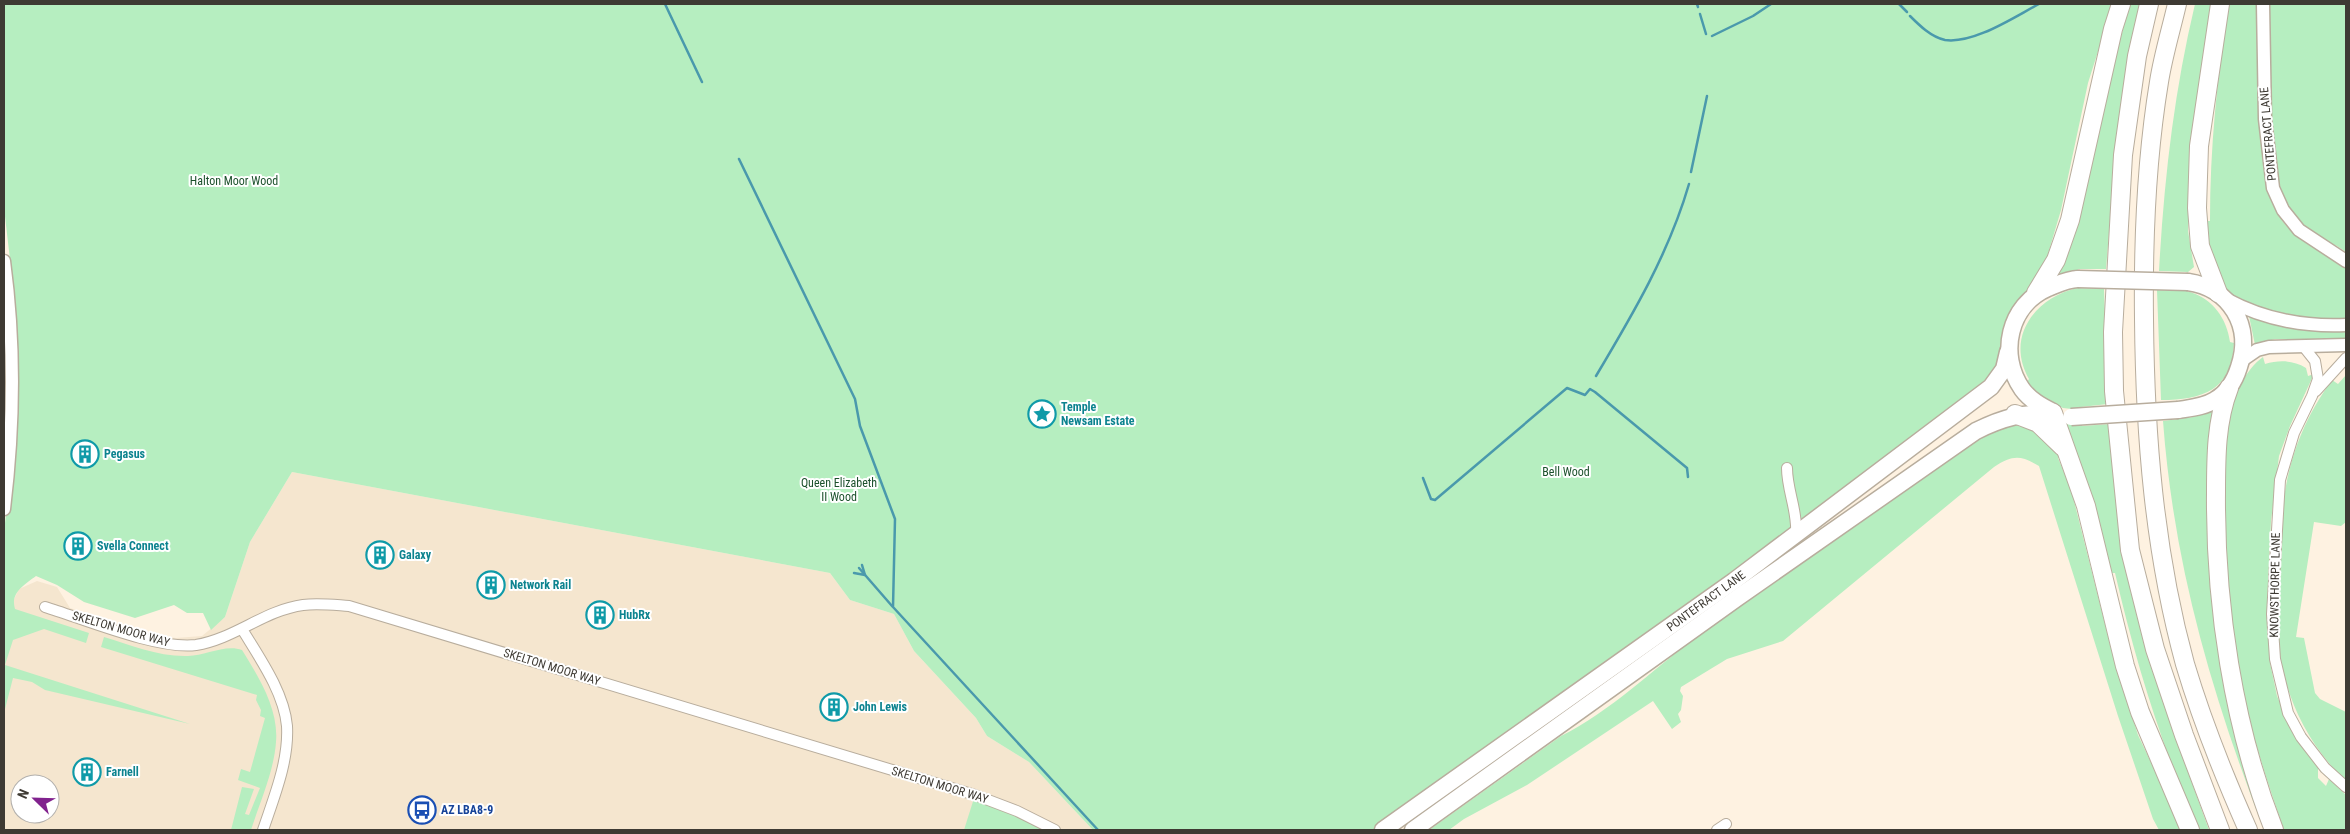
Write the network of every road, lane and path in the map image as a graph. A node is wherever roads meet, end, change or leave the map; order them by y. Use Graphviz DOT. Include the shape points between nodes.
graph roads {
  1 [pos="2121,4"];
  2 [pos="2149,4"];
  3 [pos="2177,4"];
  4 [pos="2220,4"];
  5 [pos="2264,4"];
  6 [pos="2346,260"];
  7 [pos="4,268"];
  8 [pos="2036,293"];
  9 [pos="2219,295"];
  10 [pos="2346,325"];
  11 [pos="2346,345"];
  12 [pos="2303,346"];
  13 [pos="2008,352"];
  14 [pos="2346,358"];
  15 [pos="2241,361"];
  16 [pos="2229,388"];
  17 [pos="2312,396"];
  18 [pos="2053,412"];
  19 [pos="2015,414"];
  20 [pos="2068,452"];
  21 [pos="1787,468"];
  22 [pos="1795,507"];
  23 [pos="4,509"];
  24 [pos="1816,521"];
  25 [pos="1796,535"];
  26 [pos="45,607"];
  27 [pos="242,629"];
  28 [pos="2346,787"];
  29 [pos="263,830"];
  30 [pos="1055,830"];
  31 [pos="1383,830"];
  32 [pos="1414,830"];
  33 [pos="2190,830"];
  34 [pos="2220,830"];
  35 [pos="2248,830"];
  36 [pos="2274,830"];
  1 -- 8 [label="highway" via="2070,220 2056,260"];
  2 -- 34 [label="highway" via="2137,56 2123,155 2112,332 2114,392 2130,550 2155,649"];
  3 -- 35 [label="highway" via="2159,81 2148,164 2143,239 2144,396 2150,469 2162,564 2185,663 2209,734"];
  4 -- 9 [label="highway" via="2199,146 2197,208 2200,246"];
  5 -- 6 [label="street, PONTEFRACT LANE" via="2265,120 2273,188 2283,210 2299,230"];
  7 -- 23 [label="street" via="9,300 11,381"];
  8 -- 9 [label="highway, bridge" via="2078,278 2188,282"];
  8 -- 13 [label="highway, PONTEFRACT LANE" via="2013,325"];
  9 -- 10 [label="street" via="2236,305 2273,318 2296,323"];
  9 -- 15 [label="highway" via="2239,319 2244,350"];
  11 -- 12 [label="street"];
  12 -- 15 [label="street" via="2269,347 2257,350"];
  12 -- 17 [label="street, KNOWSTHORPE LANE" via="2313,356 2318,371 2318,383"];
  13 -- 18 [label="highway" via="2022,389"];
  13 -- 24 [label="highway, PONTEFRACT LANE" via="2004,369 1991,387"];
  14 -- 17 [label="street, KNOWSTHORPE LANE"];
  15 -- 16 [label="highway"];
  16 -- 18 [label="highway, bridge" via="2202,406 2178,410 2071,417"];
  16 -- 36 [label="highway" via="2219,426 2216,468 2220,584 2239,708"];
  17 -- 28 [label="street, KNOWSTHORPE LANE" via="2294,433 2280,480 2272,614 2275,659 2288,713 2301,738"];
  18 -- 19 [label="highway, PONTEFRACT LANE"];
  18 -- 20 [label="highway"];
  19 -- 20 [label="highway" via="2038,423"];
  19 -- 32 [label="highway, PONTEFRACT LANE" via="1976,431"];
  20 -- 33 [label="highway" via="2086,506 2120,646 2140,712"];
  21 -- 22 [label="street"];
  22 -- 24 [label="street"];
  22 -- 25 [label="street" via="1798,520"];
  24 -- 25 [label="highway, PONTEFRACT LANE"];
  25 -- 31 [label="highway, PONTEFRACT LANE"];
  26 -- 27 [label="street, SKELTON MOOR WAY" via="172,645 196,645"];
  27 -- 29 [label="street" via="271,679 287,725 278,785"];
  27 -- 30 [label="street, SKELTON MOOR WAY" via="302,605 349,606 975,795"];
}
